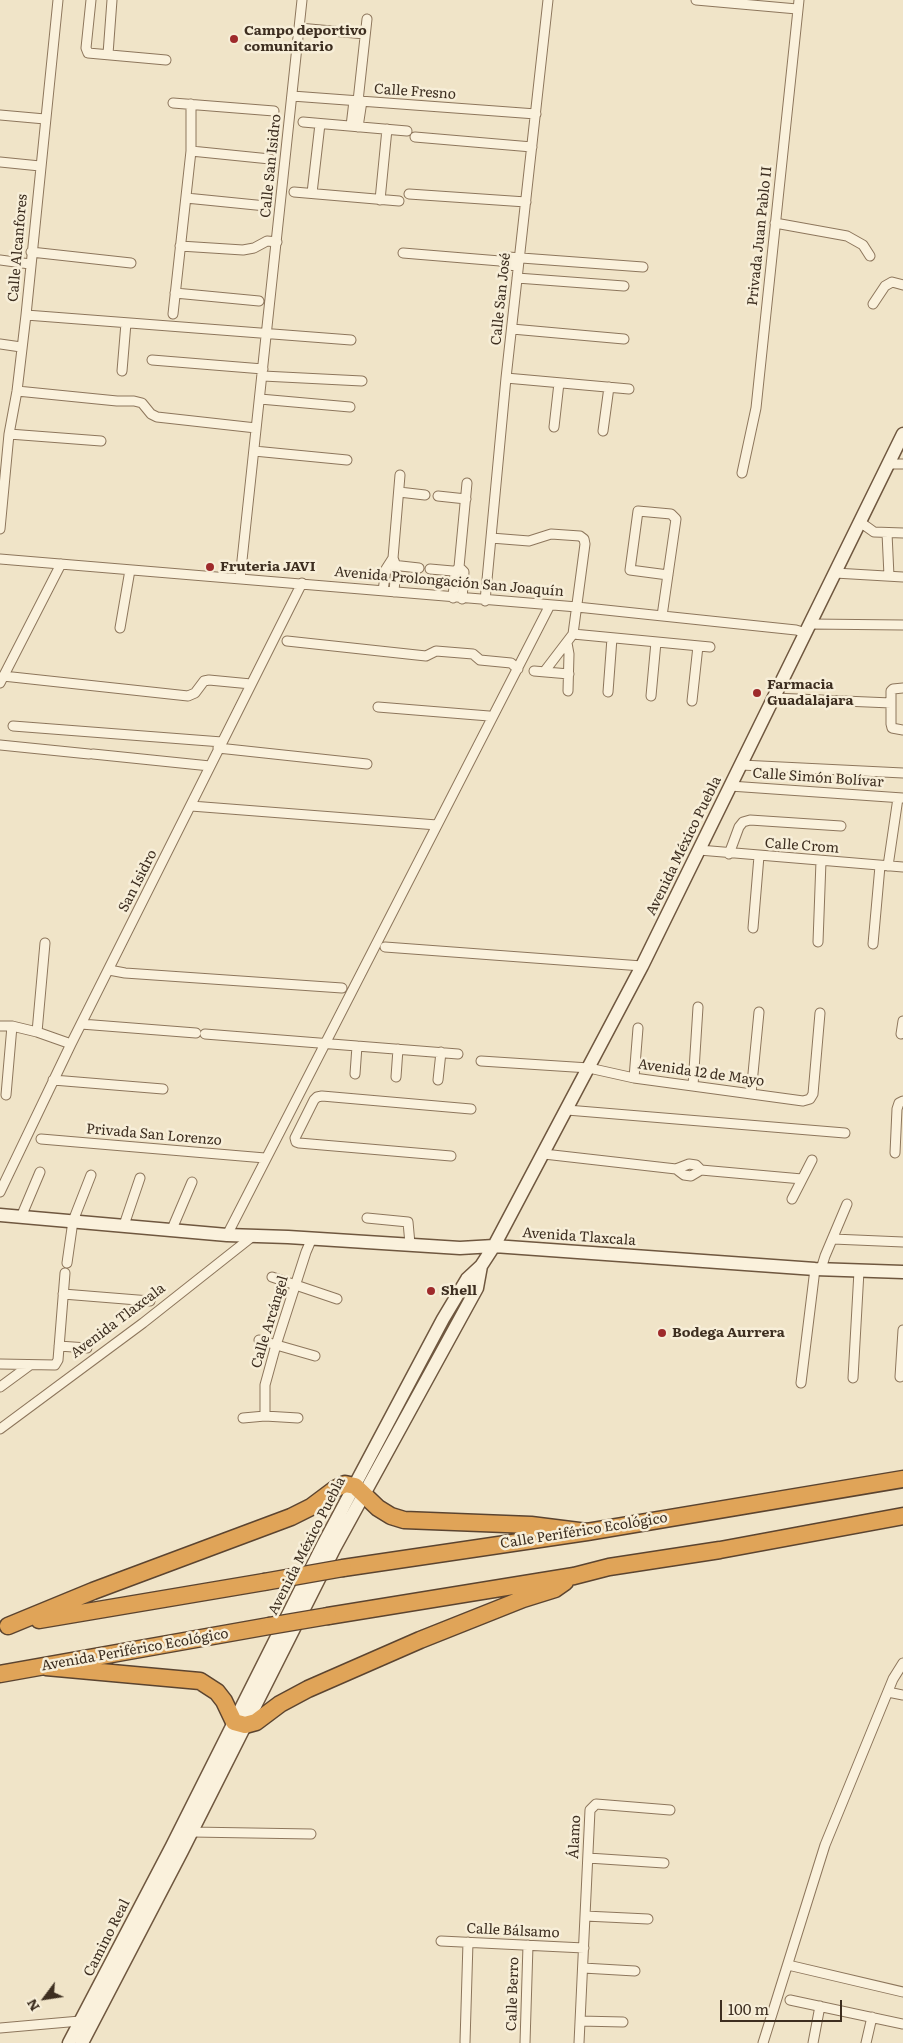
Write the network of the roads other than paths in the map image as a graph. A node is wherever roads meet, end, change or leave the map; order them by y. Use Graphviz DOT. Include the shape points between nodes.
graph roads {
  1 [pos="58,0"];
  2 [pos="91,0"];
  3 [pos="112,0"];
  4 [pos="302,0"];
  5 [pos="548,0"];
  6 [pos="696,0"];
  7 [pos="798,4"];
  8 [pos="367,19"];
  9 [pos="299,28"];
  10 [pos="366,34"];
  11 [pos="108,54"];
  12 [pos="166,60"];
  13 [pos="292,96"];
  14 [pos="358,101"];
  15 [pos="173,102"];
  16 [pos="191,104"];
  17 [pos="274,112"];
  18 [pos="536,114"];
  19 [pos="0,115"];
  20 [pos="45,119"];
  21 [pos="303,122"];
  22 [pos="320,124"];
  23 [pos="354,127"];
  24 [pos="387,129"];
  25 [pos="407,131"];
  26 [pos="415,137"];
  27 [pos="532,147"];
  28 [pos="191,151"];
  29 [pos="270,159"];
  30 [pos="0,162"];
  31 [pos="40,166"];
  32 [pos="294,192"];
  33 [pos="312,193"];
  34 [pos="409,194"];
  35 [pos="186,198"];
  36 [pos="380,200"];
  37 [pos="399,201"];
  38 [pos="526,202"];
  39 [pos="266,206"];
  40 [pos="775,223"];
  41 [pos="180,246"];
  42 [pos="277,246"];
  43 [pos="31,252"];
  44 [pos="403,253"];
  45 [pos="870,256"];
  46 [pos="0,260"];
  47 [pos="131,262"];
  48 [pos="519,262"];
  49 [pos="30,264"];
  50 [pos="643,267"];
  51 [pos="517,278"];
  52 [pos="903,284"];
  53 [pos="624,286"];
  54 [pos="175,293"];
  55 [pos="259,301"];
  56 [pos="873,304"];
  57 [pos="26,314"];
  58 [pos="173,314"];
  59 [pos="126,323"];
  60 [pos="512,329"];
  61 [pos="268,334"];
  62 [pos="351,340"];
  63 [pos="624,340"];
  64 [pos="0,344"];
  65 [pos="21,347"];
  66 [pos="152,360"];
  67 [pos="122,371"];
  68 [pos="263,372"];
  69 [pos="506,378"];
  70 [pos="362,381"];
  71 [pos="559,383"];
  72 [pos="608,387"];
  73 [pos="629,389"];
  74 [pos="17,391"];
  75 [pos="260,399"];
  76 [pos="350,407"];
  77 [pos="554,427"];
  78 [pos="256,428"];
  79 [pos="603,431"];
  80 [pos="9,434"];
  81 [pos="903,434"];
  82 [pos="101,441"];
  83 [pos="254,452"];
  84 [pos="347,460"];
  85 [pos="888,464"];
  86 [pos="903,464"];
  87 [pos="742,474"];
  88 [pos="400,475"];
  89 [pos="467,483"];
  90 [pos="399,492"];
  91 [pos="425,495"];
  92 [pos="438,496"];
  93 [pos="466,499"];
  94 [pos="860,522"];
  95 [pos="0,529"];
  96 [pos="887,533"];
  97 [pos="903,533"];
  98 [pos="491,538"];
  99 [pos="0,559"];
  100 [pos="392,563"];
  101 [pos="61,564"];
  102 [pos="419,568"];
  103 [pos="430,569"];
  104 [pos="130,570"];
  105 [pos="459,570"];
  106 [pos="835,573"];
  107 [pos="668,575"];
  108 [pos="889,576"];
  109 [pos="903,577"];
  110 [pos="240,579"];
  111 [pos="302,583"];
  112 [pos="383,591"];
  113 [pos="394,592"];
  114 [pos="457,598"];
  115 [pos="485,601"];
  116 [pos="550,605"];
  117 [pos="577,607"];
  118 [pos="662,616"];
  119 [pos="903,624"];
  120 [pos="120,628"];
  121 [pos="808,629"];
  122 [pos="573,634"];
  123 [pos="612,638"];
  124 [pos="286,641"];
  125 [pos="656,642"];
  126 [pos="567,643"];
  127 [pos="698,646"];
  128 [pos="710,647"];
  129 [pos="518,669"];
  130 [pos="534,671"];
  131 [pos="544,672"];
  132 [pos="568,674"];
  133 [pos="2,679"];
  134 [pos="251,684"];
  135 [pos="903,688"];
  136 [pos="568,691"];
  137 [pos="608,692"];
  138 [pos="651,696"];
  139 [pos="774,698"];
  140 [pos="692,701"];
  141 [pos="891,703"];
  142 [pos="378,707"];
  143 [pos="492,718"];
  144 [pos="13,726"];
  145 [pos="903,730"];
  146 [pos="0,745"];
  147 [pos="220,745"];
  148 [pos="367,764"];
  149 [pos="741,765"];
  150 [pos="210,766"];
  151 [pos="903,773"];
  152 [pos="730,786"];
  153 [pos="900,798"];
  154 [pos="191,806"];
  155 [pos="899,823"];
  156 [pos="438,825"];
  157 [pos="840,826"];
  158 [pos="699,850"];
  159 [pos="729,854"];
  160 [pos="759,856"];
  161 [pos="821,861"];
  162 [pos="884,866"];
  163 [pos="903,867"];
  164 [pos="753,928"];
  165 [pos="818,942"];
  166 [pos="45,943"];
  167 [pos="873,944"];
  168 [pos="385,946"];
  169 [pos="642,966"];
  170 [pos="109,970"];
  171 [pos="342,988"];
  172 [pos="698,1007"];
  173 [pos="759,1012"];
  174 [pos="820,1013"];
  175 [pos="903,1021"];
  176 [pos="81,1024"];
  177 [pos="0,1026"];
  178 [pos="12,1026"];
  179 [pos="638,1028"];
  180 [pos="36,1032"];
  181 [pos="901,1034"];
  182 [pos="70,1044"];
  183 [pos="324,1044"];
  184 [pos="357,1046"];
  185 [pos="398,1049"];
  186 [pos="441,1052"];
  187 [pos="458,1054"];
  188 [pos="481,1061"];
  189 [pos="589,1068"];
  190 [pos="355,1074"];
  191 [pos="396,1077"];
  192 [pos="634,1078"];
  193 [pos="53,1080"];
  194 [pos="438,1080"];
  195 [pos="693,1086"];
  196 [pos="163,1089"];
  197 [pos="751,1094"];
  198 [pos="6,1095"];
  199 [pos="901,1102"];
  200 [pos="472,1109"];
  201 [pos="567,1110"];
  202 [pos="288,1114"];
  203 [pos="304,1121"];
  204 [pos="845,1133"];
  205 [pos="41,1139"];
  206 [pos="895,1153"];
  207 [pos="544,1154"];
  208 [pos="450,1156"];
  209 [pos="265,1158"];
  210 [pos="812,1160"];
  211 [pos="40,1172"];
  212 [pos="91,1175"];
  213 [pos="140,1178"];
  214 [pos="802,1179"];
  215 [pos="192,1182"];
  216 [pos="0,1192"];
  217 [pos="792,1199"];
  218 [pos="847,1204"];
  219 [pos="0,1215"];
  220 [pos="21,1216"];
  221 [pos="367,1218"];
  222 [pos="73,1221"];
  223 [pos="124,1225"];
  224 [pos="172,1229"];
  225 [pos="227,1235"];
  226 [pos="253,1236"];
  227 [pos="312,1238"];
  228 [pos="833,1239"];
  229 [pos="903,1242"];
  230 [pos="410,1244"];
  231 [pos="494,1246"];
  232 [pos="820,1264"];
  233 [pos="859,1271"];
  234 [pos="903,1272"];
  235 [pos="272,1278"];
  236 [pos="296,1284"];
  237 [pos="63,1294"];
  238 [pos="337,1298"];
  239 [pos="150,1301"];
  240 [pos="903,1330"];
  241 [pos="259,1340"];
  242 [pos="276,1345"];
  243 [pos="60,1346"];
  244 [pos="87,1348"];
  245 [pos="314,1356"];
  246 [pos="0,1364"];
  247 [pos="30,1365"];
  248 [pos="54,1365"];
  249 [pos="900,1377"];
  250 [pos="67,1378"];
  251 [pos="853,1378"];
  252 [pos="802,1383"];
  253 [pos="0,1387"];
  254 [pos="266,1416"];
  255 [pos="243,1418"];
  256 [pos="298,1418"];
  257 [pos="0,1429"];
  258 [pos="903,1479"];
  259 [pos="360,1490"];
  260 [pos="903,1516"];
  261 [pos="587,1532"];
  262 [pos="574,1576"];
  263 [pos="4,1626"];
  264 [pos="903,1663"];
  265 [pos="46,1666"];
  266 [pos="0,1674"];
  267 [pos="888,1692"];
  268 [pos="903,1695"];
  269 [pos="240,1723"];
  270 [pos="670,1810"];
  271 [pos="186,1830"];
  272 [pos="311,1834"];
  273 [pos="177,1848"];
  274 [pos="588,1858"];
  275 [pos="664,1862"];
  276 [pos="585,1916"];
  277 [pos="648,1919"];
  278 [pos="441,1941"];
  279 [pos="468,1942"];
  280 [pos="528,1945"];
  281 [pos="584,1948"];
  282 [pos="788,1965"];
  283 [pos="583,1968"];
  284 [pos="635,1971"];
  285 [pos="903,1992"];
  286 [pos="790,2000"];
  287 [pos="820,2006"];
  288 [pos="872,2017"];
  289 [pos="80,2021"];
  290 [pos="580,2021"];
  291 [pos="623,2022"];
  292 [pos="903,2024"];
  293 [pos="0,2028"];
  294 [pos="464,2042"];
  295 [pos="69,2043"];
  296 [pos="82,2043"];
  297 [pos="525,2043"];
  298 [pos="579,2043"];
  299 [pos="763,2043"];
  300 [pos="813,2043"];
  301 [pos="866,2043"];
  1 -- 20 [label="street, Calle Alcanfores"];
  2 -- 11 [label="street" via="86,48 88,53"];
  3 -- 11 [label="street"];
  4 -- 9 [label="street, Calle San Isidro"];
  5 -- 18 [label="street, Calle San José"];
  6 -- 7 [label="street"];
  7 -- 40 [label="street, Privada Juan Pablo II"];
  8 -- 10 [label="street"];
  9 -- 10 [label="street"];
  9 -- 13 [label="street, Calle San Isidro"];
  10 -- 14 [label="street"];
  11 -- 12 [label="street"];
  13 -- 14 [label="street, Calle Fresno"];
  13 -- 42 [label="street, Calle San Isidro"];
  14 -- 18 [label="street, Calle Fresno"];
  14 -- 23 [label="street"];
  15 -- 16 [label="street"];
  16 -- 17 [label="street"];
  16 -- 28 [label="street"];
  18 -- 27 [label="street, Calle San José"];
  19 -- 20 [label="street"];
  20 -- 31 [label="street, Calle Alcanfores"];
  21 -- 22 [label="street"];
  22 -- 23 [label="street"];
  22 -- 33 [label="street"];
  23 -- 24 [label="street"];
  24 -- 25 [label="street"];
  24 -- 36 [label="street"];
  26 -- 27 [label="street"];
  27 -- 38 [label="street, Calle San José"];
  28 -- 29 [label="street"];
  28 -- 35 [label="street"];
  30 -- 31 [label="street"];
  31 -- 43 [label="street, Calle Alcanfores"];
  32 -- 33 [label="street"];
  33 -- 36 [label="street"];
  34 -- 38 [label="street"];
  35 -- 39 [label="street"];
  35 -- 41 [label="street"];
  36 -- 37 [label="street"];
  38 -- 48 [label="street, Calle San José"];
  40 -- 45 [label="street" via="847,236 863,245"];
  40 -- 87 [label="street, Privada Juan Pablo II" via="756,408"];
  41 -- 42 [label="street" via="243,250"];
  41 -- 54 [label="street"];
  42 -- 61 [label="street, Calle San Isidro"];
  43 -- 47 [label="street"];
  43 -- 49 [label="street, Calle Alcanfores"];
  44 -- 48 [label="street" via="500,261 507,265"];
  46 -- 49 [label="street"];
  48 -- 50 [label="street"];
  48 -- 51 [label="street, Calle San José"];
  49 -- 57 [label="street, Calle Alcanfores"];
  51 -- 53 [label="street"];
  51 -- 60 [label="street, Calle San José"];
  52 -- 56 [label="street" via="892,282 885,286"];
  54 -- 55 [label="street"];
  54 -- 58 [label="street"];
  57 -- 59 [label="street"];
  57 -- 65 [label="street, Calle Alcanfores"];
  59 -- 61 [label="street"];
  59 -- 67 [label="street"];
  60 -- 63 [label="street"];
  60 -- 69 [label="street, Calle San José"];
  61 -- 62 [label="street"];
  61 -- 68 [label="street, Calle San Isidro"];
  64 -- 65 [label="street"];
  65 -- 74 [label="street, Calle Alcanfores"];
  66 -- 68 [label="street"];
  68 -- 70 [label="street"];
  68 -- 75 [label="street, Calle San Isidro"];
  69 -- 71 [label="street"];
  69 -- 98 [label="street, Calle San José"];
  71 -- 72 [label="street"];
  71 -- 77 [label="street"];
  72 -- 73 [label="street"];
  72 -- 79 [label="street"];
  74 -- 78 [label="street" via="134,401 142,403 157,417"];
  74 -- 80 [label="street, Calle Alcanfores"];
  75 -- 76 [label="street"];
  75 -- 78 [label="street, Calle San Isidro"];
  78 -- 83 [label="street, Calle San Isidro"];
  80 -- 82 [label="street"];
  80 -- 95 [label="street, Calle Alcanfores"];
  81 -- 85 [label="street, Avenida México Puebla"];
  83 -- 84 [label="street"];
  83 -- 110 [label="street, Calle San Isidro"];
  85 -- 86 [label="street"];
  85 -- 94 [label="street, Avenida México Puebla"];
  88 -- 90 [label="street"];
  89 -- 93 [label="street"];
  90 -- 91 [label="street"];
  90 -- 100 [label="street"];
  92 -- 93 [label="street"];
  93 -- 105 [label="street"];
  94 -- 96 [label="street" via="874,532"];
  94 -- 106 [label="street, Avenida México Puebla"];
  96 -- 97 [label="street"];
  96 -- 108 [label="street"];
  98 -- 115 [label="street, Calle San José"];
  98 -- 117 [label="street" via="529,541 551,534 584,539"];
  99 -- 101 [label="street, Avenida Prolongación San Joaquín"];
  100 -- 102 [label="street"];
  100 -- 112 [label="street"];
  100 -- 113 [label="street"];
  101 -- 104 [label="street, Avenida Prolongación San Joaquín"];
  101 -- 133 [label="street"];
  103 -- 105 [label="street"];
  104 -- 110 [label="street, Avenida Prolongación San Joaquín"];
  104 -- 120 [label="street"];
  105 -- 114 [label="street"];
  106 -- 108 [label="street"];
  106 -- 121 [label="street, Avenida México Puebla"];
  107 -- 107 [label="street" via="630,570 638,511 675,516"];
  107 -- 118 [label="street"];
  108 -- 109 [label="street"];
  110 -- 111 [label="street, Avenida Prolongación San Joaquín"];
  111 -- 112 [label="street, Avenida Prolongación San Joaquín"];
  111 -- 134 [label="street, San Isidro"];
  112 -- 113 [label="street, Avenida Prolongación San Joaquín"];
  113 -- 114 [label="street, Avenida Prolongación San Joaquín"];
  114 -- 115 [label="street, Avenida Prolongación San Joaquín"];
  115 -- 116 [label="street, Avenida Prolongación San Joaquín"];
  116 -- 117 [label="street, Avenida Prolongación San Joaquín"];
  116 -- 129 [label="street"];
  117 -- 118 [label="street, Avenida Prolongación San Joaquín"];
  117 -- 122 [label="street"];
  118 -- 121 [label="street, Avenida Prolongación San Joaquín"];
  119 -- 121 [label="street, Avenida Prolongación San Joaquín"];
  121 -- 139 [label="street, Avenida México Puebla"];
  122 -- 123 [label="street"];
  122 -- 126 [label="street"];
  123 -- 125 [label="street"];
  123 -- 137 [label="street"];
  124 -- 129 [label="street" via="426,656 436,651 473,654 480,660 510,663"];
  125 -- 127 [label="street"];
  125 -- 138 [label="street"];
  126 -- 131 [label="street"];
  126 -- 132 [label="street"];
  127 -- 128 [label="street"];
  127 -- 140 [label="street"];
  129 -- 143 [label="street"];
  130 -- 131 [label="street"];
  131 -- 132 [label="street"];
  132 -- 136 [label="street"];
  133 -- 134 [label="street" via="188,696 209,680"];
  134 -- 147 [label="street, San Isidro"];
  135 -- 141 [label="street" via="891,691"];
  139 -- 141 [label="street"];
  139 -- 149 [label="street, Avenida México Puebla"];
  141 -- 145 [label="street" via="892,728"];
  142 -- 143 [label="street"];
  143 -- 156 [label="street"];
  144 -- 147 [label="street"];
  146 -- 150 [label="street"];
  147 -- 148 [label="street"];
  147 -- 150 [label="street, San Isidro"];
  149 -- 151 [label="street"];
  149 -- 152 [label="street, Avenida México Puebla"];
  150 -- 154 [label="street, San Isidro"];
  152 -- 153 [label="street, Calle Simón Bolívar"];
  152 -- 158 [label="street, Avenida México Puebla"];
  153 -- 155 [label="street"];
  154 -- 156 [label="street"];
  154 -- 170 [label="street, San Isidro"];
  155 -- 162 [label="street"];
  156 -- 183 [label="street"];
  157 -- 159 [label="street" via="750,820 739,827"];
  158 -- 159 [label="street, Calle Crom"];
  158 -- 169 [label="street, Avenida México Puebla"];
  159 -- 160 [label="street, Calle Crom"];
  160 -- 161 [label="street, Calle Crom"];
  160 -- 164 [label="street"];
  161 -- 162 [label="street, Calle Crom"];
  161 -- 165 [label="street"];
  162 -- 163 [label="street, Calle Crom"];
  162 -- 167 [label="street"];
  166 -- 180 [label="street"];
  168 -- 169 [label="street"];
  169 -- 189 [label="street, Avenida México Puebla"];
  170 -- 171 [label="street"];
  170 -- 176 [label="street, San Isidro"];
  172 -- 195 [label="street"];
  173 -- 197 [label="street"];
  174 -- 197 [label="street, Avenida 12 de Mayo" via="810,1099"];
  175 -- 181 [label="street"];
  176 -- 182 [label="street, San Isidro"];
  176 -- 183 [label="street"];
  177 -- 178 [label="street"];
  178 -- 180 [label="street"];
  178 -- 198 [label="street"];
  179 -- 192 [label="street"];
  180 -- 182 [label="street"];
  182 -- 193 [label="street, San Isidro"];
  183 -- 184 [label="street"];
  183 -- 202 [label="street"];
  184 -- 185 [label="street"];
  184 -- 190 [label="street"];
  185 -- 186 [label="street"];
  185 -- 191 [label="street"];
  186 -- 187 [label="street"];
  186 -- 194 [label="street"];
  188 -- 189 [label="street, Avenida 12 de Mayo"];
  189 -- 192 [label="street, Avenida 12 de Mayo"];
  189 -- 201 [label="street, Avenida México Puebla"];
  192 -- 195 [label="street, Avenida 12 de Mayo"];
  193 -- 196 [label="street"];
  193 -- 216 [label="street, San Isidro"];
  195 -- 197 [label="street, Avenida 12 de Mayo"];
  199 -- 206 [label="street"];
  200 -- 203 [label="street" via="322,1096 314,1100"];
  201 -- 204 [label="street"];
  201 -- 207 [label="street, Avenida México Puebla"];
  202 -- 203 [label="street"];
  202 -- 209 [label="street"];
  203 -- 208 [label="street" via="295,1138 299,1143"];
  205 -- 209 [label="street, Privada San Lorenzo"];
  207 -- 214 [label="street" via="676,1169 689,1164 701,1170"];
  207 -- 231 [label="street, Avenida México Puebla"];
  209 -- 225 [label="street"];
  210 -- 214 [label="street"];
  211 -- 220 [label="street"];
  212 -- 222 [label="street"];
  213 -- 223 [label="street"];
  214 -- 217 [label="street"];
  215 -- 224 [label="street"];
  218 -- 228 [label="street"];
  219 -- 220 [label="street, Avenida Tlaxcala"];
  220 -- 222 [label="street, Avenida Tlaxcala"];
  221 -- 230 [label="street" via="408,1222"];
  222 -- 223 [label="street, Avenida Tlaxcala"];
  222 -- 237 [label="street"];
  223 -- 224 [label="street, Avenida Tlaxcala"];
  224 -- 225 [label="street, Avenida Tlaxcala"];
  225 -- 226 [label="street, Avenida Tlaxcala"];
  226 -- 227 [label="street, Avenida Tlaxcala"];
  226 -- 250 [label="street, Avenida Tlaxcala"];
  227 -- 230 [label="street, Avenida Tlaxcala"];
  227 -- 236 [label="street, Calle Arcángel"];
  228 -- 229 [label="street"];
  228 -- 232 [label="street"];
  230 -- 231 [label="street, Avenida Tlaxcala" via="460,1248"];
  231 -- 232 [label="street, Avenida Tlaxcala"];
  231 -- 259 [label="street, Avenida México Puebla" via="482,1266 477,1288"];
  232 -- 233 [label="street, Avenida Tlaxcala"];
  232 -- 252 [label="street"];
  233 -- 234 [label="street, Avenida Tlaxcala"];
  233 -- 251 [label="street"];
  235 -- 236 [label="street"];
  236 -- 238 [label="street"];
  236 -- 242 [label="street, Calle Arcángel"];
  237 -- 239 [label="street"];
  237 -- 243 [label="street"];
  240 -- 249 [label="street"];
  241 -- 242 [label="street"];
  242 -- 245 [label="street"];
  242 -- 254 [label="street, Calle Arcángel" via="264,1392"];
  243 -- 244 [label="street"];
  243 -- 248 [label="street"];
  246 -- 247 [label="street"];
  247 -- 248 [label="street"];
  247 -- 253 [label="street"];
  248 -- 250 [label="street"];
  250 -- 257 [label="street, Avenida Tlaxcala"];
  254 -- 255 [label="street"];
  254 -- 256 [label="street"];
  258 -- 261 [label="highway, Calle Periférico Ecológico"];
  259 -- 261 [label="highway" via="378,1508 404,1520 531,1525"];
  259 -- 263 [label="highway" via="345,1484 291,1517"];
  259 -- 269 [label="street, Avenida México Puebla" via="335,1547"];
  260 -- 262 [label="highway" via="609,1567"];
  261 -- 263 [label="highway, Calle Periférico Ecológico, bridge" via="343,1568"];
  262 -- 265 [label="highway, Avenida Periférico Ecológico, bridge"];
  262 -- 269 [label="highway" via="555,1589 420,1640 308,1689 256,1722"];
  264 -- 267 [label="street"];
  265 -- 266 [label="highway, Avenida Periférico Ecológico"];
  265 -- 269 [label="highway" via="200,1681 217,1692"];
  267 -- 268 [label="street"];
  267 -- 282 [label="street" via="825,1845"];
  269 -- 271 [label="street, Avenida México Puebla"];
  270 -- 274 [label="street, Álamo" via="591,1806"];
  271 -- 272 [label="street"];
  271 -- 273 [label="street, Avenida México Puebla"];
  273 -- 289 [label="street, Camino Real"];
  273 -- 296 [label="street, Camino Real"];
  274 -- 275 [label="street"];
  274 -- 276 [label="street, Álamo"];
  276 -- 277 [label="street"];
  276 -- 281 [label="street, Álamo"];
  278 -- 279 [label="street, Calle Bálsamo"];
  279 -- 280 [label="street, Calle Bálsamo"];
  279 -- 294 [label="street"];
  280 -- 281 [label="street, Calle Bálsamo"];
  280 -- 297 [label="street, Calle Berro"];
  281 -- 283 [label="street, Álamo"];
  282 -- 285 [label="street"];
  282 -- 299 [label="street"];
  283 -- 284 [label="street"];
  283 -- 290 [label="street, Álamo"];
  286 -- 287 [label="street"];
  287 -- 288 [label="street"];
  287 -- 300 [label="street"];
  288 -- 292 [label="street"];
  288 -- 301 [label="street"];
  289 -- 293 [label="street"];
  289 -- 295 [label="street, Camino Real"];
  290 -- 291 [label="street"];
  290 -- 298 [label="street, Álamo"];
}
